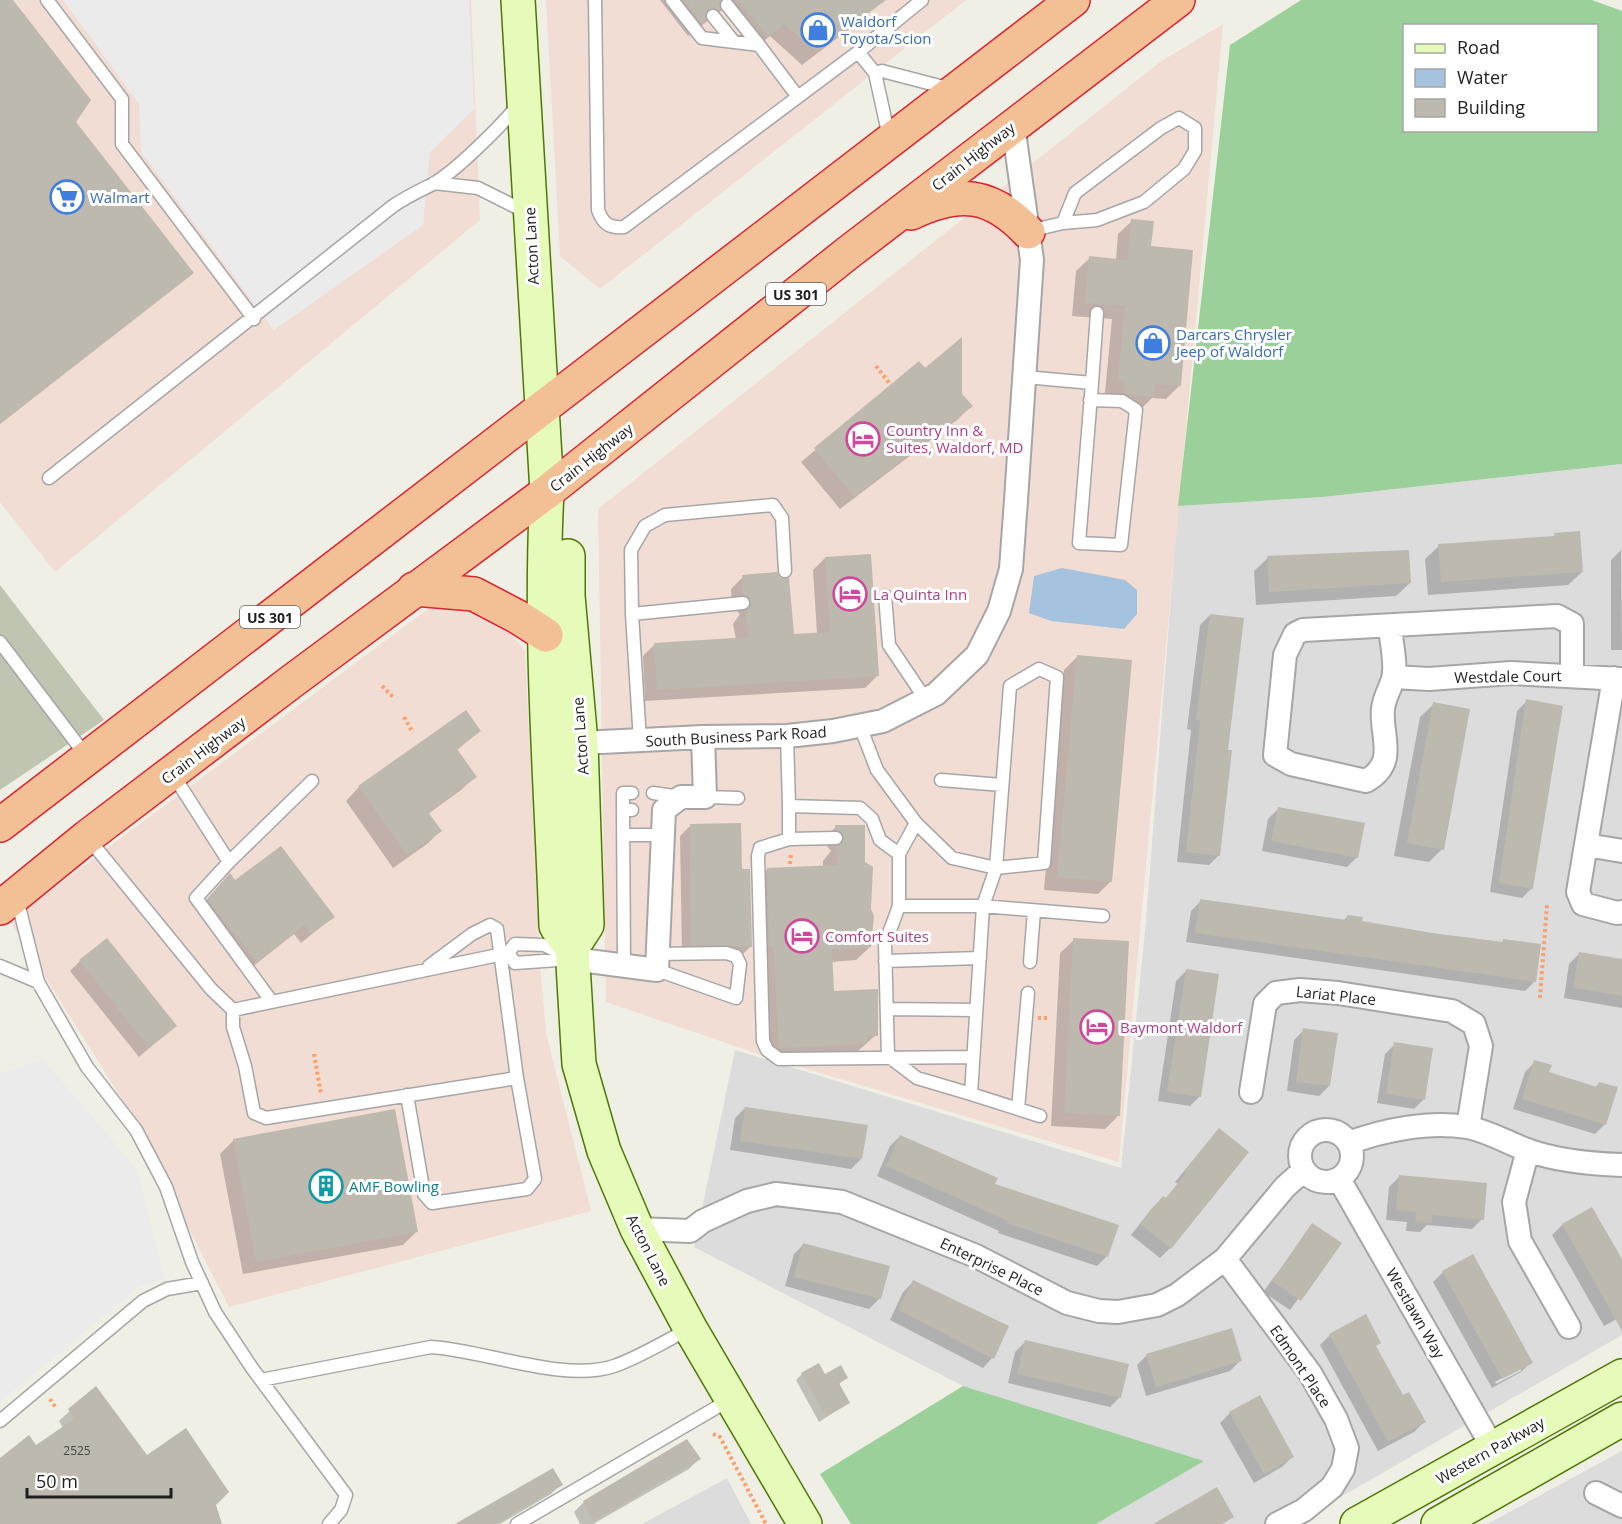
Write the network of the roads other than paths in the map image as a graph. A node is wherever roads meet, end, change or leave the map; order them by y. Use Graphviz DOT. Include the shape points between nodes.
graph roads {
  1 [pos="47,0"];
  2 [pos="518,0"];
  3 [pos="596,0"];
  4 [pos="672,0"];
  5 [pos="922,0"];
  6 [pos="1178,0"];
  7 [pos="1069,1"];
  8 [pos="727,5"];
  9 [pos="906,5"];
  10 [pos="713,16"];
  11 [pos="734,42"];
  12 [pos="759,45"];
  13 [pos="858,52"];
  14 [pos="875,73"];
  15 [pos="956,90"];
  16 [pos="798,97"];
  17 [pos="523,98"];
  18 [pos="1013,125"];
  19 [pos="890,140"];
  20 [pos="434,183"];
  21 [pos="530,214"];
  22 [pos="1063,223"];
  23 [pos="1028,232"];
  24 [pos="849,252"];
  25 [pos="1097,313"];
  26 [pos="254,319"];
  27 [pos="1024,377"];
  28 [pos="1092,383"];
  29 [pos="1090,400"];
  30 [pos="540,409"];
  31 [pos="49,478"];
  32 [pos="547,492"];
  33 [pos="785,571"];
  34 [pos="414,589"];
  35 [pos="885,596"];
  36 [pos="743,603"];
  37 [pos="632,614"];
  38 [pos="1389,627"];
  39 [pos="546,636"];
  40 [pos="0,642"];
  41 [pos="1572,675"];
  42 [pos="1394,677"];
  43 [pos="1618,678"];
  44 [pos="926,700"];
  45 [pos="860,726"];
  46 [pos="787,736"];
  47 [pos="703,737"];
  48 [pos="639,741"];
  49 [pos="581,744"];
  50 [pos="1612,751"];
  51 [pos="87,758"];
  52 [pos="172,773"];
  53 [pos="941,780"];
  54 [pos="312,781"];
  55 [pos="1002,785"];
  56 [pos="632,793"];
  57 [pos="705,797"];
  58 [pos="738,798"];
  59 [pos="789,806"];
  60 [pos="916,823"];
  61 [pos="0,825"];
  62 [pos="623,835"];
  63 [pos="661,835"];
  64 [pos="87,837"];
  65 [pos="836,838"];
  66 [pos="789,839"];
  67 [pos="866,840"];
  68 [pos="879,840"];
  69 [pos="1586,845"];
  70 [pos="1622,851"];
  71 [pos="899,855"];
  72 [pos="229,862"];
  73 [pos="996,868"];
  74 [pos="8,902"];
  75 [pos="899,906"];
  76 [pos="983,906"];
  77 [pos="1034,911"];
  78 [pos="1622,912"];
  79 [pos="1103,916"];
  80 [pos="572,953"];
  81 [pos="505,954"];
  82 [pos="980,958"];
  83 [pos="885,961"];
  84 [pos="657,962"];
  85 [pos="1030,962"];
  86 [pos="624,963"];
  87 [pos="0,966"];
  88 [pos="426,969"];
  89 [pos="38,982"];
  90 [pos="1028,993"];
  91 [pos="272,1002"];
  92 [pos="886,1009"];
  93 [pos="233,1010"];
  94 [pos="976,1010"];
  95 [pos="888,1056"];
  96 [pos="973,1057"];
  97 [pos="517,1078"];
  98 [pos="1251,1092"];
  99 [pos="970,1094"];
  100 [pos="407,1095"];
  101 [pos="1018,1109"];
  102 [pos="1040,1116"];
  103 [pos="1468,1127"];
  104 [pos="1348,1143"];
  105 [pos="1528,1150"];
  106 [pos="1622,1164"];
  107 [pos="1304,1170"];
  108 [pos="1339,1179"];
  109 [pos="637,1229"];
  110 [pos="1225,1259"];
  111 [pos="202,1283"];
  112 [pos="1569,1326"];
  113 [pos="690,1328"];
  114 [pos="1622,1376"];
  115 [pos="261,1380"];
  116 [pos="732,1398"];
  117 [pos="1622,1419"];
  118 [pos="0,1421"];
  119 [pos="1493,1448"];
  120 [pos="1596,1493"];
  121 [pos="1622,1506"];
  122 [pos="329,1524"];
  123 [pos="517,1524"];
  124 [pos="805,1524"];
  125 [pos="1277,1524"];
  126 [pos="1357,1524"];
  127 [pos="1438,1524"];
  1 -- 26 [label="lane" via="122,99 122,144"];
  2 -- 17 [label="main road, Acton Lane"];
  3 -- 16 [label="lane" via="598,210 602,221 613,228 624,227"];
  4 -- 11 [label="lane" via="702,38"];
  5 -- 9 [label="lane"];
  6 -- 18 [label="highway, Crain Highway / US 301"];
  7 -- 15 [label="highway, US 301"];
  8 -- 12 [label="lane"];
  9 -- 13 [label="lane"];
  10 -- 11 [label="lane"];
  11 -- 12 [label="lane"];
  12 -- 16 [label="lane"];
  13 -- 14 [label="lane"];
  13 -- 16 [label="lane"];
  14 -- 15 [label="lane" via="882,71"];
  14 -- 19 [label="lane"];
  15 -- 19 [label="highway, US 301"];
  17 -- 20 [label="lane" via="488,137"];
  17 -- 21 [label="main road, Acton Lane"];
  18 -- 23 [label="street, South Business Park Road"];
  18 -- 24 [label="highway, Crain Highway / US 301"];
  19 -- 30 [label="highway, US 301"];
  20 -- 21 [label="lane" via="478,188"];
  20 -- 26 [label="lane" via="393,206"];
  21 -- 30 [label="main road, Acton Lane"];
  22 -- 22 [label="lane" via="1097,220 1144,202 1184,169 1195,151 1195,128 1179,118 1161,128 1075,193"];
  22 -- 23 [label="lane"];
  23 -- 24 [label="highway" via="992,203 963,198 932,203 903,216"];
  23 -- 27 [label="street, South Business Park Road" via="1032,260"];
  24 -- 32 [label="highway, Crain Highway / US 301"];
  25 -- 28 [label="lane"];
  26 -- 31 [label="lane"];
  27 -- 28 [label="lane"];
  27 -- 44 [label="street, South Business Park Road" via="1011,569 999,611 977,655"];
  28 -- 29 [label="lane"];
  29 -- 29 [label="lane" via="1079,543 1121,545 1136,410 1122,401"];
  30 -- 32 [label="main road, Acton Lane"];
  30 -- 51 [label="highway, US 301"];
  32 -- 34 [label="highway, Crain Highway / US 301"];
  32 -- 39 [label="main road, Acton Lane"];
  32 -- 49 [label="main road, Acton Lane" via="567,517 568,596"];
  33 -- 37 [label="lane" via="782,518 773,505 665,515 645,526 631,550"];
  34 -- 39 [label="highway" via="474,594"];
  34 -- 52 [label="highway, Crain Highway / US 301"];
  35 -- 44 [label="lane" via="889,645"];
  36 -- 37 [label="lane"];
  37 -- 48 [label="lane"];
  38 -- 41 [label="street" via="1557,616 1572,624"];
  38 -- 42 [label="street"];
  38 -- 42 [label="street" via="1303,630 1294,634 1285,655 1275,755 1291,764 1366,781 1374,776 1388,745 1383,708"];
  39 -- 80 [label="main road, Acton Lane" via="556,926"];
  40 -- 51 [label="lane"];
  41 -- 42 [label="street, Westdale Court"];
  41 -- 43 [label="street, Westdale Court"];
  43 -- 50 [label="street"];
  44 -- 45 [label="street, South Business Park Road" via="891,718"];
  45 -- 46 [label="street, South Business Park Road"];
  45 -- 60 [label="lane" via="877,770"];
  46 -- 47 [label="street, South Business Park Road"];
  46 -- 59 [label="lane"];
  47 -- 48 [label="street, South Business Park Road"];
  47 -- 57 [label="street"];
  48 -- 49 [label="street, South Business Park Road"];
  49 -- 80 [label="main road, Acton Lane" via="587,925"];
  50 -- 69 [label="street"];
  51 -- 61 [label="highway, US 301"];
  52 -- 64 [label="highway, Crain Highway / US 301"];
  52 -- 72 [label="lane"];
  53 -- 55 [label="lane"];
  54 -- 72 [label="lane"];
  55 -- 73 [label="lane"];
  55 -- 73 [label="lane" via="1010,686 1039,669 1057,677 1044,863"];
  56 -- 62 [label="lane" via="623,793 628,810"];
  57 -- 58 [label="lane"];
  57 -- 63 [label="street" via="663,803"];
  59 -- 66 [label="lane"];
  59 -- 68 [label="lane" via="860,808 872,819"];
  60 -- 71 [label="lane"];
  60 -- 73 [label="lane" via="952,858"];
  62 -- 63 [label="lane"];
  62 -- 86 [label="lane"];
  63 -- 84 [label="street"];
  64 -- 74 [label="highway, Crain Highway / US 301"];
  64 -- 93 [label="lane" via="211,989"];
  65 -- 66 [label="lane"];
  66 -- 95 [label="lane" via="769,843 760,848 758,856 763,1041 778,1059"];
  67 -- 68 [label="lane"];
  68 -- 71 [label="lane"];
  69 -- 70 [label="street"];
  69 -- 78 [label="street" via="1578,892 1583,904"];
  71 -- 75 [label="lane"];
  72 -- 91 [label="lane" via="196,898"];
  73 -- 76 [label="lane"];
  74 -- 89 [label="lane"];
  75 -- 76 [label="lane"];
  75 -- 83 [label="lane" via="885,944"];
  76 -- 77 [label="lane"];
  76 -- 82 [label="lane"];
  77 -- 79 [label="lane"];
  77 -- 85 [label="lane"];
  80 -- 81 [label="lane" via="515,963"];
  80 -- 81 [label="lane" via="544,945 516,944"];
  80 -- 86 [label="street"];
  80 -- 109 [label="main road, Acton Lane" via="579,1064 603,1151"];
  81 -- 88 [label="lane"];
  81 -- 88 [label="lane" via="497,929 490,925"];
  81 -- 97 [label="lane"];
  82 -- 83 [label="lane"];
  82 -- 94 [label="lane"];
  83 -- 92 [label="lane"];
  84 -- 84 [label="lane" via="736,998 740,964 736,956 726,953"];
  84 -- 86 [label="street"];
  87 -- 89 [label="lane"];
  88 -- 91 [label="lane"];
  89 -- 111 [label="lane" via="87,1067 136,1130 166,1187"];
  90 -- 101 [label="lane"];
  91 -- 93 [label="lane"];
  92 -- 94 [label="lane"];
  92 -- 95 [label="lane"];
  93 -- 100 [label="lane" via="233,1027 254,1113 266,1118"];
  94 -- 96 [label="lane"];
  95 -- 96 [label="lane"];
  95 -- 99 [label="lane" via="917,1078"];
  96 -- 99 [label="lane"];
  97 -- 100 [label="lane"];
  97 -- 100 [label="lane" via="535,1179 527,1189 432,1203 424,1194"];
  98 -- 103 [label="street, Lariat Place" via="1264,1004 1276,993 1338,993 1452,1011 1474,1024 1481,1046"];
  99 -- 101 [label="lane"];
  101 -- 102 [label="lane"];
  103 -- 104 [label="street" via="1423,1127"];
  103 -- 105 [label="street"];
  104 -- 107 [label="street" via="1336,1132 1312,1134 1300,1154"];
  104 -- 108 [label="street" via="1352,1150 1350,1167"];
  105 -- 106 [label="street" via="1582,1163"];
  105 -- 112 [label="street" via="1514,1202 1520,1241"];
  107 -- 108 [label="street" via="1324,1183"];
  107 -- 110 [label="street, Enterprise Place"];
  108 -- 119 [label="street, Westlawn Way"];
  109 -- 110 [label="street, Enterprise Place" via="690,1231 747,1201 776,1194 842,1202 976,1256 1067,1303 1118,1312 1157,1305"];
  109 -- 113 [label="main road, Acton Lane"];
  110 -- 125 [label="street, Edmont Place" via="1310,1373 1347,1448 1343,1469 1332,1487 1304,1510"];
  111 -- 115 [label="lane" via="215,1312"];
  111 -- 118 [label="lane" via="167,1289 143,1301"];
  113 -- 115 [label="lane" via="613,1366 585,1370 544,1367 455,1348 431,1347"];
  113 -- 116 [label="main road, Acton Lane"];
  114 -- 119 [label="main road, Western Parkway"];
  115 -- 122 [label="lane" via="346,1496"];
  116 -- 123 [label="lane"];
  116 -- 124 [label="main road, Acton Lane"];
  117 -- 127 [label="main road"];
  119 -- 126 [label="main road, Western Parkway"];
  120 -- 121 [label="street"];
}
